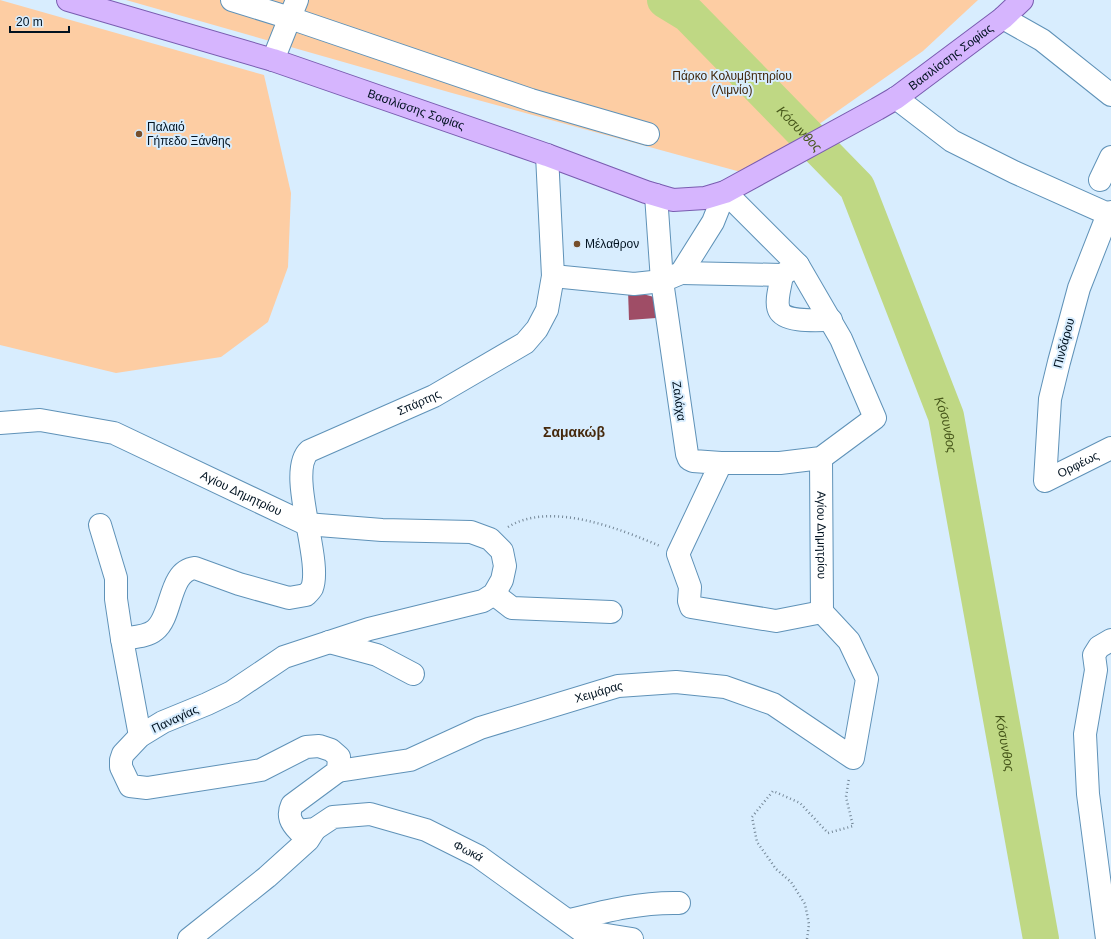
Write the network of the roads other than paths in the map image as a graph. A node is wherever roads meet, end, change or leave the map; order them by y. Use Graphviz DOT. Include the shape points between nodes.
graph roads {
  1 [pos="68,0"];
  2 [pos="232,0"];
  3 [pos="1022,0"];
  4 [pos="293,9"];
  5 [pos="1003,18"];
  6 [pos="273,60"];
  7 [pos="1111,95"];
  8 [pos="896,98"];
  9 [pos="648,134"];
  10 [pos="547,155"];
  11 [pos="1111,157"];
  12 [pos="1100,180"];
  13 [pos="725,192"];
  14 [pos="656,195"];
  15 [pos="1110,213"];
  16 [pos="790,270"];
  17 [pos="682,273"];
  18 [pos="553,276"];
  19 [pos="662,281"];
  20 [pos="831,320"];
  21 [pos="0,423"];
  22 [pos="1111,448"];
  23 [pos="821,458"];
  24 [pos="721,463"];
  25 [pos="1045,481"];
  26 [pos="306,524"];
  27 [pos="100,525"];
  28 [pos="494,594"];
  29 [pos="611,612"];
  30 [pos="822,612"];
  31 [pos="122,639"];
  32 [pos="1111,640"];
  33 [pos="328,642"];
  34 [pos="413,674"];
  35 [pos="140,736"];
  36 [pos="338,771"];
  37 [pos="315,828"];
  38 [pos="679,903"];
  39 [pos="570,920"];
  40 [pos="189,939"];
  41 [pos="632,939"];
  42 [pos="1108,939"];
  1 -- 6 [label="main road, Βασιλίσσης Σοφίας"];
  2 -- 4 [label="street"];
  3 -- 5 [label="main road, Βασιλίσσης Σοφίας"];
  4 -- 6 [label="street"];
  4 -- 9 [label="street" via="531,100"];
  5 -- 7 [label="street" via="1042,40"];
  5 -- 8 [label="main road, Βασιλίσσης Σοφίας"];
  6 -- 10 [label="main road, Βασιλίσσης Σοφίας"];
  8 -- 13 [label="main road, Βασιλίσσης Σοφίας"];
  8 -- 15 [label="street" via="952,142"];
  10 -- 14 [label="main road, Βασιλίσσης Σοφίας"];
  10 -- 18 [label="street, Σπάρτης"];
  11 -- 12 [label="street"];
  13 -- 14 [label="main road, Βασιλίσσης Σοφίας" via="689,200 673,200"];
  13 -- 16 [label="street"];
  13 -- 17 [label="street" via="713,222"];
  14 -- 19 [label="street, Ζαλάχα"];
  15 -- 25 [label="street, Πινδάρου" via="1079,288 1050,399"];
  16 -- 17 [label="street"];
  16 -- 20 [label="street"];
  16 -- 20 [label="street" via="778,303 779,310 784,315 804,320"];
  17 -- 19 [label="street"];
  18 -- 19 [label="street" via="634,284"];
  18 -- 26 [label="street, Σπάρτης" via="547,310 537,330 525,343 434,396 309,451 303,456"];
  19 -- 24 [label="street, Ζαλάχα" via="687,454 693,461"];
  20 -- 23 [label="street" via="875,418"];
  21 -- 26 [label="street, Αγίου Δημητρίου" via="40,420 114,433"];
  22 -- 25 [label="street, Ορφέως"];
  23 -- 24 [label="street, Ζαλάχα" via="780,463"];
  23 -- 30 [label="street, Αγίου Δημητρίου"];
  24 -- 30 [label="street" via="678,554 690,587 691,607 776,622"];
  26 -- 28 [label="street, Αγίου Δημητρίου" via="382,530 471,532 490,539 502,551 505,566 502,580"];
  26 -- 31 [label="street" via="313,571 312,588 306,596 289,598 195,568 189,569 178,579 162,624 154,632"];
  27 -- 31 [label="street" via="116,578 116,599"];
  28 -- 29 [label="street" via="512,608"];
  28 -- 33 [label="street, Παναγίας" via="482,601 369,629"];
  30 -- 36 [label="street, Χειμάρας" via="849,641 867,679 853,758 773,704 725,686 676,682 618,686 480,728 410,760"];
  31 -- 35 [label="street"];
  32 -- 42 [label="street" via="1099,647 1094,655 1096,670 1085,734 1088,794"];
  33 -- 34 [label="street" via="377,655"];
  33 -- 35 [label="street, Παναγίας" via="284,657 232,692 163,722"];
  35 -- 36 [label="street, Παναγίας" via="123,754 121,760 121,767 130,786 138,788 262,770 306,746 319,746 339,757"];
  36 -- 37 [label="street" via="295,801 290,810 292,824 299,831"];
  37 -- 39 [label="street, Φωκά" via="333,817 370,814 426,830 478,856"];
  37 -- 40 [label="street" via="308,840 267,878"];
  38 -- 39 [label="street" via="640,905"];
  39 -- 41 [label="street, Φωκά" via="582,931"];
}
